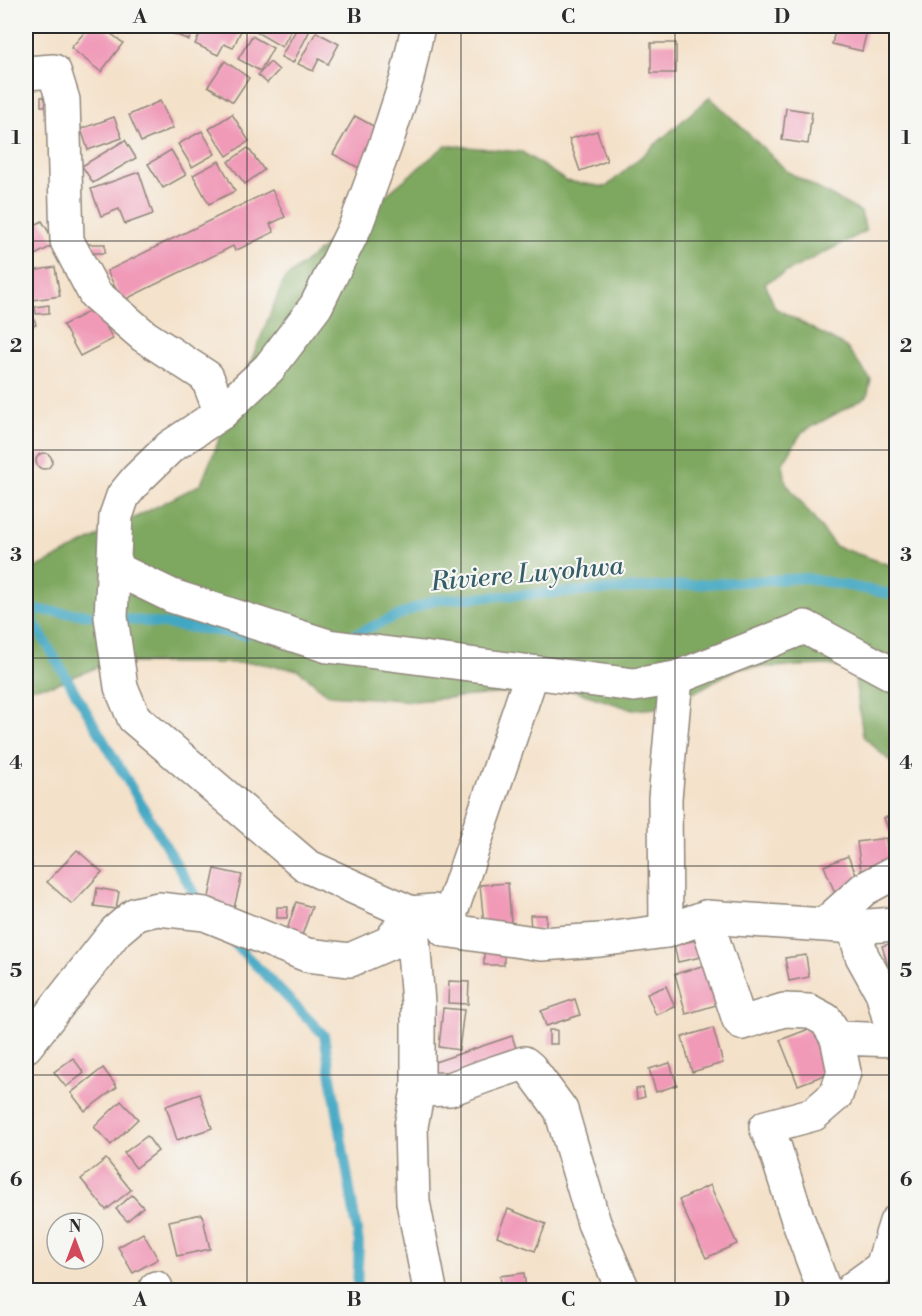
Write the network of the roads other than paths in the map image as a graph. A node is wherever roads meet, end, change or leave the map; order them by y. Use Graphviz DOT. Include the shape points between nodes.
graph roads {
  1 [pos="418,26"];
  2 [pos="26,73"];
  3 [pos="221,413"];
  4 [pos="114,568"];
  5 [pos="532,673"];
  6 [pos="897,676"];
  7 [pos="676,678"];
  8 [pos="897,873"];
  9 [pos="411,913"];
  10 [pos="706,916"];
  11 [pos="897,924"];
  12 [pos="839,926"];
  13 [pos="445,930"];
  14 [pos="666,931"];
  15 [pos="897,1032"];
  16 [pos="837,1038"];
  17 [pos="897,1040"];
  18 [pos="26,1047"];
  19 [pos="418,1090"];
  20 [pos="897,1222"];
  21 [pos="430,1290"];
  22 [pos="623,1290"];
  23 [pos="824,1290"];
  24 [pos="852,1290"];
  1 -- 3 [label="street" via="407,78 386,143 356,225 316,306 269,368"];
  2 -- 3 [label="street" via="54,71 63,100 67,241 95,294 144,336 207,377"];
  3 -- 4 [label="street" via="170,447 123,496 116,516"];
  4 -- 5 [label="street" via="172,596 328,646"];
  4 -- 9 [label="street" via="111,617 120,687 134,718 306,866"];
  5 -- 7 [label="street" via="633,685"];
  5 -- 13 [label="street"];
  6 -- 7 [label="street" via="805,627"];
  7 -- 14 [label="street" via="665,798"];
  8 -- 12 [label="street" via="864,889"];
  9 -- 13 [label="street" via="433,911"];
  9 -- 18 [label="street" via="389,943 350,960 307,955 206,914 158,909 135,914 116,932"];
  9 -- 19 [label="street" via="418,1003"];
  10 -- 12 [label="street"];
  10 -- 14 [label="street"];
  10 -- 16 [label="street" via="742,1023 784,1010 810,1011 826,1020"];
  11 -- 12 [label="street"];
  12 -- 15 [label="street" via="882,992"];
  13 -- 14 [label="street" via="541,944"];
  16 -- 17 [label="street"];
  16 -- 23 [label="street" via="844,1072 836,1095 814,1114 766,1127"];
  19 -- 21 [label="street" via="411,1126 413,1202"];
  19 -- 22 [label="street" via="450,1089 524,1063 530,1068 561,1110 594,1223"];
  20 -- 24 [label="street" via="882,1267"];
}
